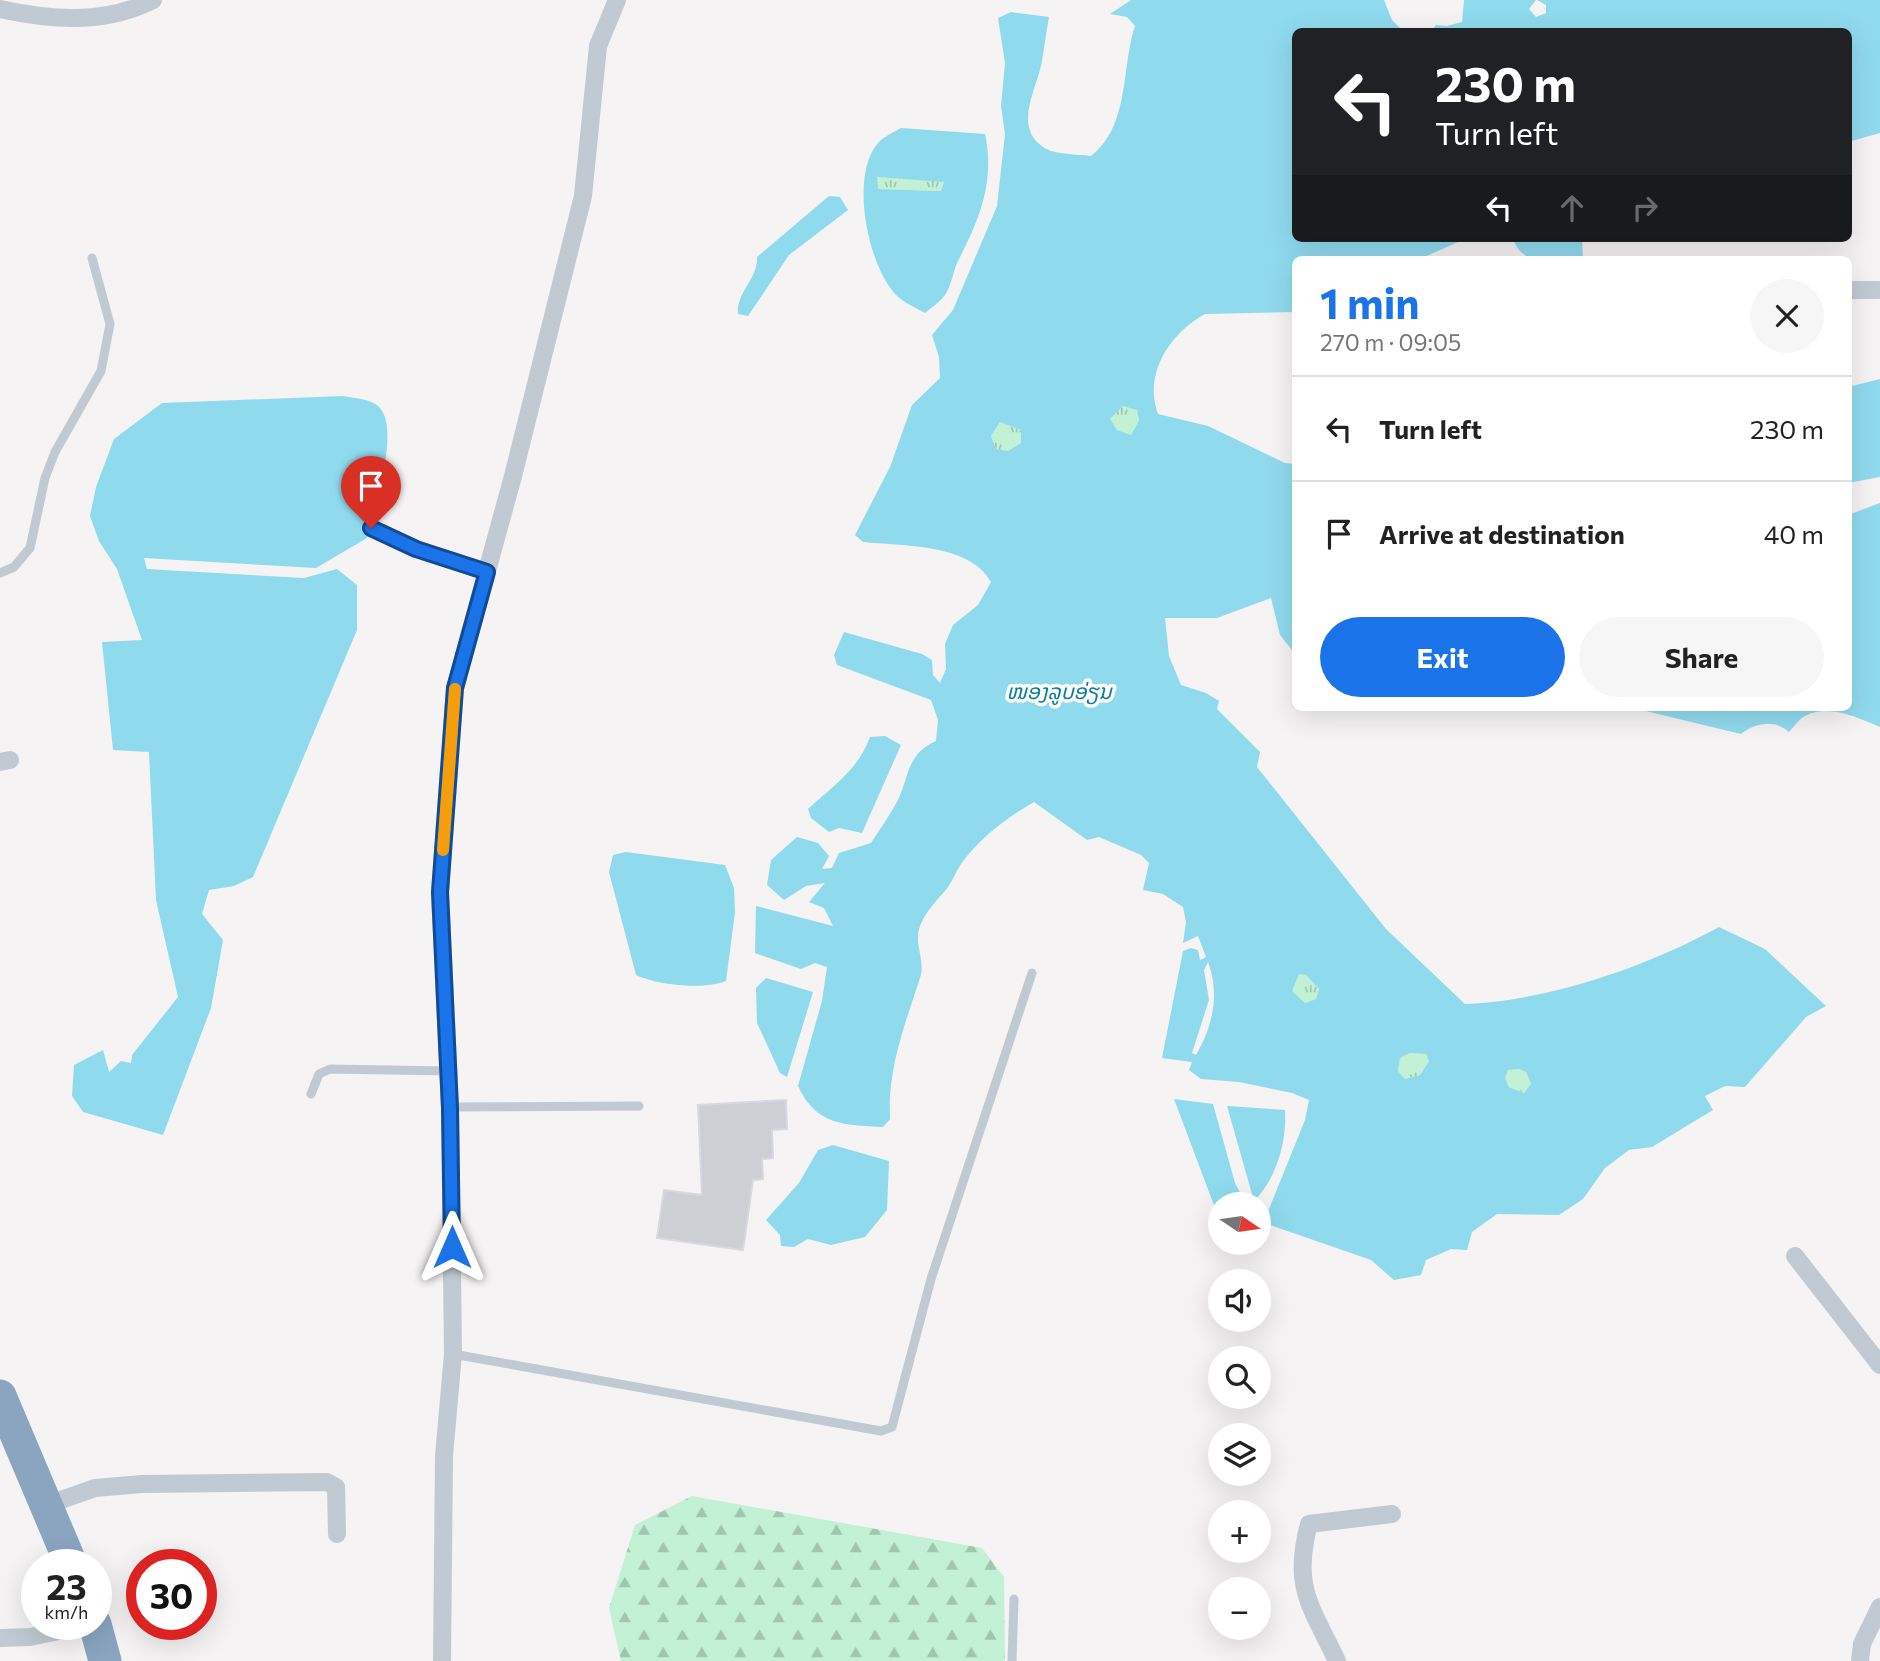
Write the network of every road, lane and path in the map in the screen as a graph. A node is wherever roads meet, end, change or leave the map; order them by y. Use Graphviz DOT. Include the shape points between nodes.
graph roads {
  1 [pos="153,0"];
  2 [pos="617,0"];
  3 [pos="0,9"];
  4 [pos="92,258"];
  5 [pos="1880,290"];
  6 [pos="1852,291"];
  7 [pos="371,528"];
  8 [pos="487,572"];
  9 [pos="0,573"];
  10 [pos="1032,973"];
  11 [pos="449,1071"];
  12 [pos="311,1094"];
  13 [pos="639,1106"];
  14 [pos="450,1108"];
  15 [pos="1795,1256"];
  16 [pos="453,1354"];
  17 [pos="1880,1365"];
  18 [pos="0,1396"];
  19 [pos="47,1505"];
  20 [pos="1392,1514"];
  21 [pos="337,1534"];
  22 [pos="65,1549"];
  23 [pos="1014,1599"];
  24 [pos="1880,1607"];
  25 [pos="21,1637"];
  26 [pos="0,1638"];
  27 [pos="98,1640"];
  28 [pos="105,1661"];
  29 [pos="442,1661"];
  30 [pos="1012,1661"];
  31 [pos="1337,1661"];
  32 [pos="1860,1661"];
  1 -- 3 [label="street" via="96,18 42,18"];
  2 -- 8 [label="street" via="598,46 583,196"];
  4 -- 9 [label="lane" via="110,324 101,371 55,452 30,548 14,567"];
  5 -- 6 [label="street"];
  7 -- 8 [label="lane" via="416,549"];
  8 -- 11 [label="street" via="455,688 440,892"];
  10 -- 16 [label="lane" via="931,1279 892,1427 881,1432"];
  11 -- 12 [label="lane" via="330,1069 319,1074"];
  11 -- 14 [label="street"];
  13 -- 14 [label="lane"];
  14 -- 16 [label="street"];
  15 -- 17 [label="street"];
  16 -- 29 [label="street" via="444,1456"];
  18 -- 19 [label="highway"];
  19 -- 21 [label="street" via="95,1488 142,1484 327,1482 335,1488"];
  19 -- 22 [label="highway"];
  20 -- 31 [label="street" via="1310,1524 1301,1574"];
  23 -- 30 [label="lane"];
  24 -- 32 [label="street" via="1862,1644"];
  25 -- 26 [label="street"];
  27 -- 28 [label="highway"];
}
